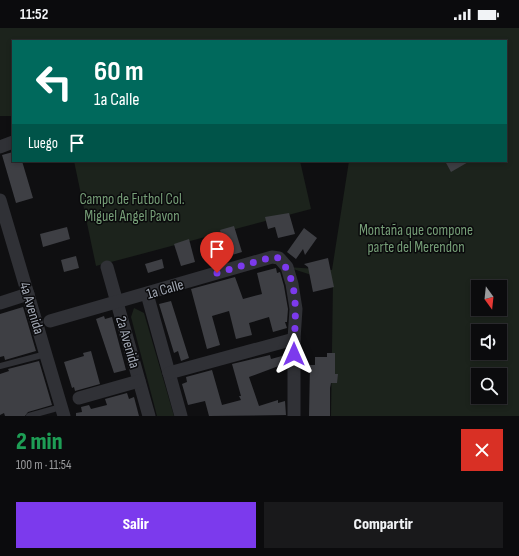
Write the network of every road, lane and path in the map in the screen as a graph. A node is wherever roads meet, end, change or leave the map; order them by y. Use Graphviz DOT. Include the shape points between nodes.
graph roads {
  1 [pos="12,142"];
  2 [pos="0,146"];
  3 [pos="0,200"];
  4 [pos="107,267"];
  5 [pos="28,294"];
  6 [pos="147,294"];
  7 [pos="0,302"];
  8 [pos="117,302"];
  9 [pos="50,320"];
  10 [pos="294,339"];
  11 [pos="46,354"];
  12 [pos="0,366"];
  13 [pos="169,373"];
  14 [pos="139,380"];
  15 [pos="79,398"];
  16 [pos="63,412"];
  17 [pos="29,416"];
  18 [pos="149,416"];
  19 [pos="181,416"];
  20 [pos="294,416"];
  1 -- 2 [label="street"];
  3 -- 5 [label="street, 4a Avenida"];
  4 -- 8 [label="street, 2a Avenida"];
  5 -- 7 [label="street"];
  5 -- 11 [label="street, 4a Avenida"];
  6 -- 8 [label="street, 1a Calle"];
  6 -- 10 [label="street, 1a Calle" via="272,257 279,258 287,267 292,284 296,309"];
  6 -- 13 [label="street, 2a Avenida"];
  8 -- 9 [label="street, 1a Calle"];
  8 -- 14 [label="street, 2a Avenida"];
  10 -- 13 [label="street"];
  10 -- 20 [label="street"];
  11 -- 12 [label="lane"];
  11 -- 16 [label="street, 4a Avenida"];
  13 -- 19 [label="street, 2a Avenida"];
  14 -- 15 [label="street"];
  14 -- 18 [label="street, 2a Avenida"];
  16 -- 17 [label="lane"];
}
